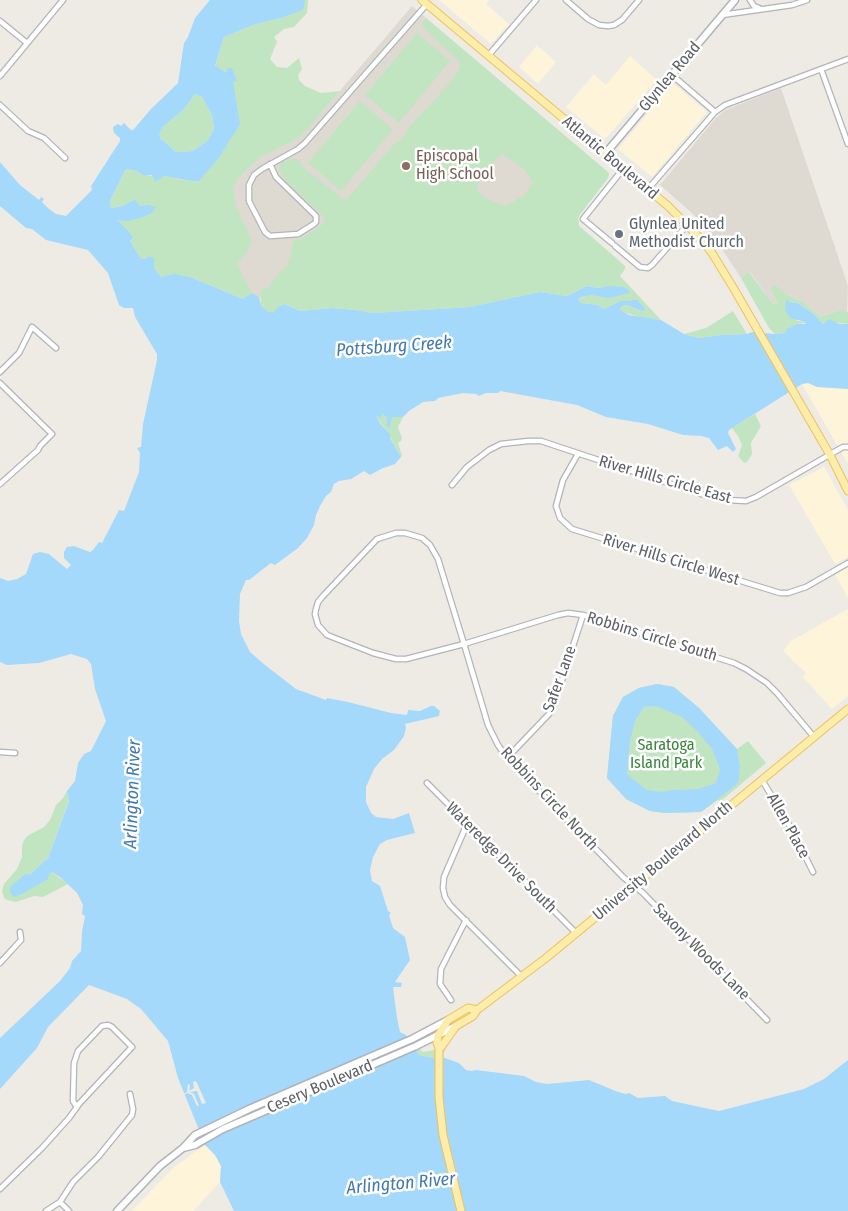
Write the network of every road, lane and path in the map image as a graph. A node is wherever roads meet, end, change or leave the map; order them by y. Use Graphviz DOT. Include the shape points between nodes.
graph roads {
  1 [pos="63,0"];
  2 [pos="536,0"];
  3 [pos="566,0"];
  4 [pos="639,0"];
  5 [pos="735,0"];
  6 [pos="750,0"];
  7 [pos="807,0"];
  8 [pos="425,2"];
  9 [pos="760,9"];
  10 [pos="722,15"];
  11 [pos="0,20"];
  12 [pos="27,43"];
  13 [pos="488,56"];
  14 [pos="848,59"];
  15 [pos="821,69"];
  16 [pos="672,75"];
  17 [pos="0,76"];
  18 [pos="0,105"];
  19 [pos="715,112"];
  20 [pos="848,144"];
  21 [pos="605,154"];
  22 [pos="65,158"];
  23 [pos="270,164"];
  24 [pos="624,169"];
  25 [pos="648,189"];
  26 [pos="688,224"];
  27 [pos="56,348"];
  28 [pos="0,372"];
  29 [pos="0,383"];
  30 [pos="848,447"];
  31 [pos="578,454"];
  32 [pos="830,455"];
  33 [pos="840,474"];
  34 [pos="848,479"];
  35 [pos="0,484"];
  36 [pos="452,485"];
  37 [pos="848,491"];
  38 [pos="848,563"];
  39 [pos="583,615"];
  40 [pos="464,644"];
  41 [pos="848,709"];
  42 [pos="814,738"];
  43 [pos="0,752"];
  44 [pos="15,753"];
  45 [pos="507,758"];
  46 [pos="762,780"];
  47 [pos="428,783"];
  48 [pos="468,824"];
  49 [pos="813,872"];
  50 [pos="633,885"];
  51 [pos="466,920"];
  52 [pos="20,932"];
  53 [pos="576,933"];
  54 [pos="0,964"];
  55 [pos="522,977"];
  56 [pos="451,1000"];
  57 [pos="477,1010"];
  58 [pos="448,1020"];
  59 [pos="768,1020"];
  60 [pos="456,1026"];
  61 [pos="438,1036"];
  62 [pos="440,1048"];
  63 [pos="130,1094"];
  64 [pos="76,1107"];
  65 [pos="183,1148"];
  66 [pos="0,1189"];
  67 [pos="60,1202"];
  68 [pos="46,1211"];
  69 [pos="69,1211"];
  70 [pos="117,1211"];
  71 [pos="461,1211"];
  1 -- 12 [label="street"];
  2 -- 13 [label="street"];
  3 -- 4 [label="street" via="594,23 608,26 622,20"];
  5 -- 10 [label="main road, Glynlea Road"];
  6 -- 9 [label="street"];
  7 -- 9 [label="street"];
  8 -- 13 [label="main road, Atlantic Boulevard"];
  8 -- 23 [label="street" via="305,142"];
  9 -- 10 [label="street"];
  10 -- 16 [label="main road, Glynlea Road"];
  11 -- 12 [label="street"];
  12 -- 17 [label="street"];
  13 -- 21 [label="main road, Atlantic Boulevard"];
  14 -- 15 [label="street"];
  15 -- 19 [label="street" via="734,101"];
  15 -- 20 [label="street"];
  16 -- 19 [label="street"];
  16 -- 21 [label="main road, Glynlea Road"];
  18 -- 22 [label="street"];
  19 -- 25 [label="street"];
  21 -- 24 [label="main road, Atlantic Boulevard"];
  23 -- 23 [label="street" via="254,175 249,185 249,201 270,236 298,234 314,224 316,216 276,177"];
  24 -- 25 [label="main road, Atlantic Boulevard"];
  24 -- 26 [label="street" via="583,219 640,267 648,268"];
  25 -- 26 [label="main road, Atlantic Boulevard"];
  26 -- 32 [label="main road, Atlantic Boulevard" via="712,253"];
  27 -- 28 [label="street" via="32,327 20,353"];
  29 -- 35 [label="street" via="52,434"];
  30 -- 32 [label="street, River Hills Circle East"];
  31 -- 32 [label="street, River Hills Circle East" via="701,494 736,501 756,498"];
  31 -- 36 [label="street, River Hills Circle East" via="541,441 501,444 466,467"];
  31 -- 38 [label="street, River Hills Circle West" via="563,480 556,506 560,518 572,529 780,593 806,587"];
  32 -- 33 [label="main road, Atlantic Boulevard"];
  33 -- 34 [label="main road"];
  33 -- 37 [label="main road, Atlantic Boulevard"];
  39 -- 40 [label="street, Robbins Circle South" via="558,615"];
  39 -- 42 [label="street, Robbins Circle South" via="746,669 777,693"];
  39 -- 45 [label="street, Safer Lane" via="549,714"];
  40 -- 40 [label="street" via="418,657 396,658 333,639 322,631 315,614 318,602 370,544 390,534 405,532 422,538 438,559"];
  40 -- 45 [label="street, Robbins Circle North" via="488,725"];
  41 -- 42 [label="main road, University Boulevard North"];
  42 -- 46 [label="main road, University Boulevard North"];
  43 -- 44 [label="street"];
  45 -- 50 [label="street, Robbins Circle North"];
  46 -- 49 [label="street, Allen Place"];
  46 -- 50 [label="main road, University Boulevard North"];
  47 -- 48 [label="street, Wateredge Drive South"];
  48 -- 51 [label="street" via="444,876 443,888 447,900"];
  48 -- 53 [label="street, Wateredge Drive South"];
  50 -- 53 [label="main road, University Boulevard North"];
  50 -- 59 [label="street, Saxony Woods Lane"];
  51 -- 55 [label="street"];
  51 -- 56 [label="street" via="441,968 440,984"];
  52 -- 54 [label="street" via="21,940"];
  53 -- 55 [label="main road, University Boulevard North"];
  55 -- 57 [label="main road, University Boulevard North"];
  57 -- 58 [label="main road, University Boulevard North" via="468,1008"];
  57 -- 60 [label="main road, University Boulevard North"];
  58 -- 61 [label="main road, University Boulevard North"];
  58 -- 65 [label="main road, Cesery Boulevard" via="412,1039 249,1108 195,1135"];
  60 -- 61 [label="main road, Cesery Boulevard"];
  60 -- 62 [label="main road, University Boulevard North"];
  61 -- 62 [label="main road"];
  61 -- 65 [label="main road, Cesery Boulevard"];
  62 -- 71 [label="main road" via="441,1117"];
  63 -- 67 [label="street" via="132,1115 98,1158 73,1182"];
  64 -- 64 [label="street" via="132,1047 108,1025 102,1026 78,1051 74,1063 73,1101"];
  64 -- 66 [label="street" via="42,1148"];
  65 -- 70 [label="main road, Cesery Boulevard" via="160,1166"];
  67 -- 68 [label="street"];
  67 -- 69 [label="street"];
}
